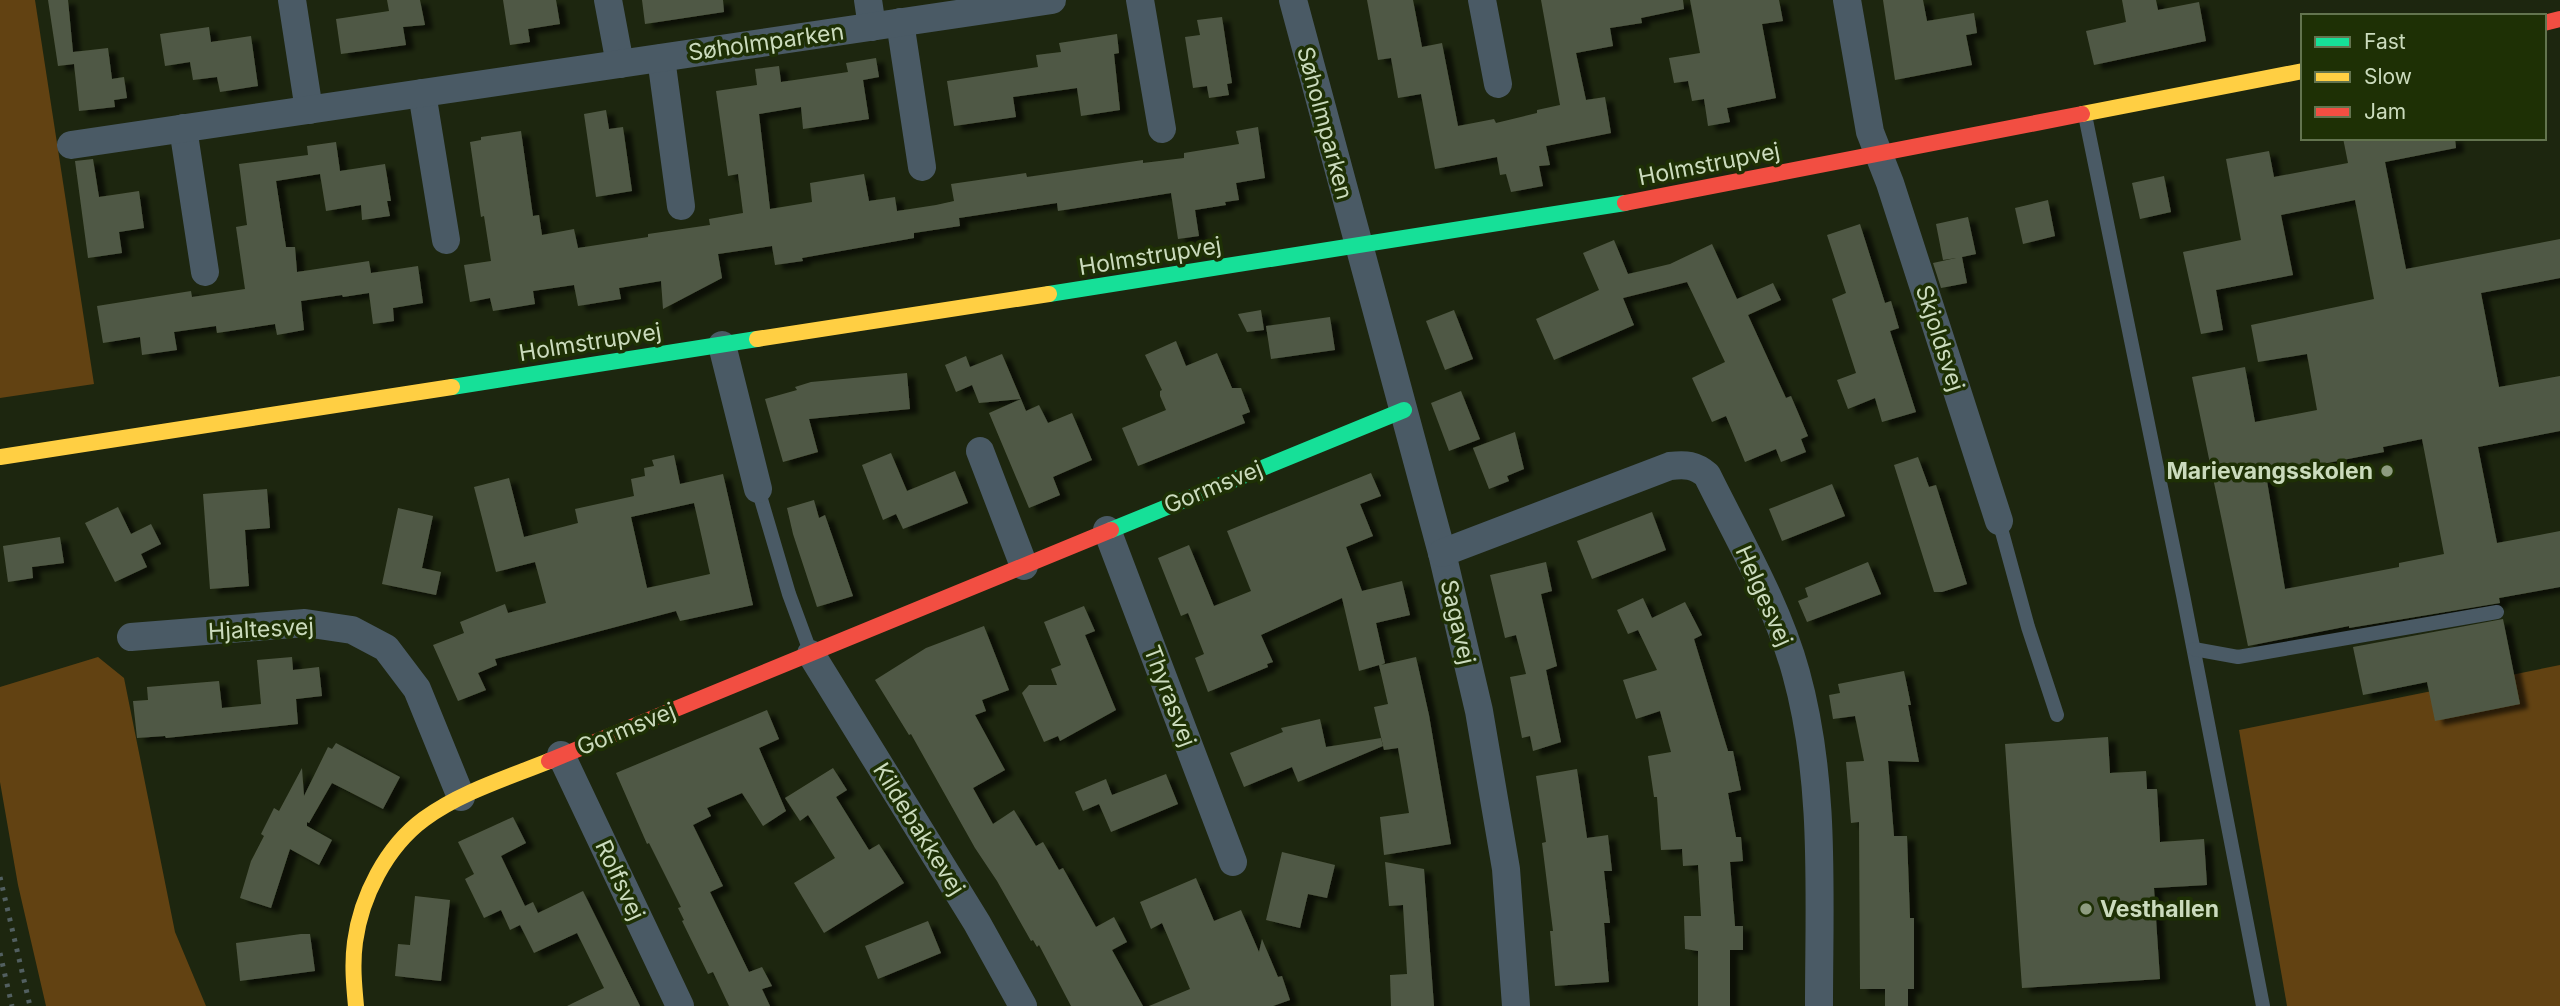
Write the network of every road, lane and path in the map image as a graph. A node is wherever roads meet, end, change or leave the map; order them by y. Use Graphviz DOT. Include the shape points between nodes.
graph roads {
  1 [pos="292,0"];
  2 [pos="608,0"];
  3 [pos="1052,0"];
  4 [pos="1140,0"];
  5 [pos="1293,0"];
  6 [pos="1482,0"];
  7 [pos="1847,0"];
  8 [pos="870,13"];
  9 [pos="900,22"];
  10 [pos="661,58"];
  11 [pos="620,64"];
  12 [pos="2301,71"];
  13 [pos="1498,84"];
  14 [pos="422,93"];
  15 [pos="309,110"];
  16 [pos="2085,114"];
  17 [pos="183,128"];
  18 [pos="1162,129"];
  19 [pos="71,145"];
  20 [pos="1880,155"];
  21 [pos="922,167"];
  22 [pos="681,206"];
  23 [pos="446,240"];
  24 [pos="1357,247"];
  25 [pos="205,272"];
  26 [pos="722,345"];
  27 [pos="1404,410"];
  28 [pos="980,451"];
  29 [pos="0,457"];
  30 [pos="758,489"];
  31 [pos="1999,521"];
  32 [pos="1107,530"];
  33 [pos="1441,553"];
  34 [pos="1024,566"];
  35 [pos="2497,612"];
  36 [pos="131,637"];
  37 [pos="2194,649"];
  38 [pos="811,654"];
  39 [pos="2057,715"];
  40 [pos="561,755"];
  41 [pos="461,797"];
  42 [pos="1233,862"];
  43 [pos="356,1006"];
  44 [pos="680,1006"];
  45 [pos="1023,1006"];
  46 [pos="1516,1006"];
  47 [pos="1819,1006"];
  48 [pos="2263,1006"];
  1 -- 15 [label="street"];
  2 -- 11 [label="street"];
  3 -- 9 [label="street, Søholmparken"];
  4 -- 18 [label="street"];
  5 -- 24 [label="street, Søholmparken"];
  6 -- 13 [label="street"];
  7 -- 20 [label="street, Skjoldsvej" via="1870,132"];
  8 -- 9 [label="street, Søholmparken"];
  8 -- 10 [label="street, Søholmparken"];
  9 -- 21 [label="street"];
  10 -- 11 [label="street, Søholmparken"];
  10 -- 22 [label="street, Søholmparken"];
  11 -- 14 [label="street, Søholmparken"];
  12 -- 16 [label="street, Holmstrupvej"];
  14 -- 15 [label="street, Søholmparken"];
  14 -- 23 [label="street"];
  15 -- 17 [label="street, Søholmparken"];
  16 -- 20 [label="street, Holmstrupvej"];
  16 -- 37 [label="lane"];
  17 -- 19 [label="street, Søholmparken"];
  17 -- 25 [label="street"];
  20 -- 24 [label="street, Holmstrupvej" via="1601,208"];
  20 -- 31 [label="street, Skjoldsvej"];
  24 -- 26 [label="street, Holmstrupvej"];
  24 -- 27 [label="street, Sagavej"];
  26 -- 29 [label="street, Holmstrupvej"];
  26 -- 30 [label="street"];
  27 -- 32 [label="street, Gormsvej"];
  27 -- 33 [label="street, Sagavej"];
  28 -- 34 [label="street"];
  30 -- 38 [label="lane"];
  31 -- 39 [label="lane"];
  32 -- 34 [label="street, Gormsvej"];
  32 -- 42 [label="street, Thyrasvej"];
  33 -- 46 [label="street, Sagavej" via="1479,711 1506,869"];
  33 -- 47 [label="street, Helgesvej" via="1670,466 1697,466 1707,475 1779,623 1797,674 1818,824"];
  34 -- 38 [label="street, Gormsvej"];
  35 -- 37 [label="lane" via="2238,657"];
  36 -- 41 [label="street, Hjaltesvej" via="305,623 352,630 386,648 417,689"];
  37 -- 48 [label="lane"];
  38 -- 40 [label="street, Gormsvej"];
  38 -- 45 [label="street, Kildebakkevej"];
  40 -- 41 [label="street, Gormsvej"];
  40 -- 44 [label="street, Rolfsvej"];
  41 -- 43 [label="street, Gormsvej" via="419,823 391,853 371,888 359,922 353,961"];
}
